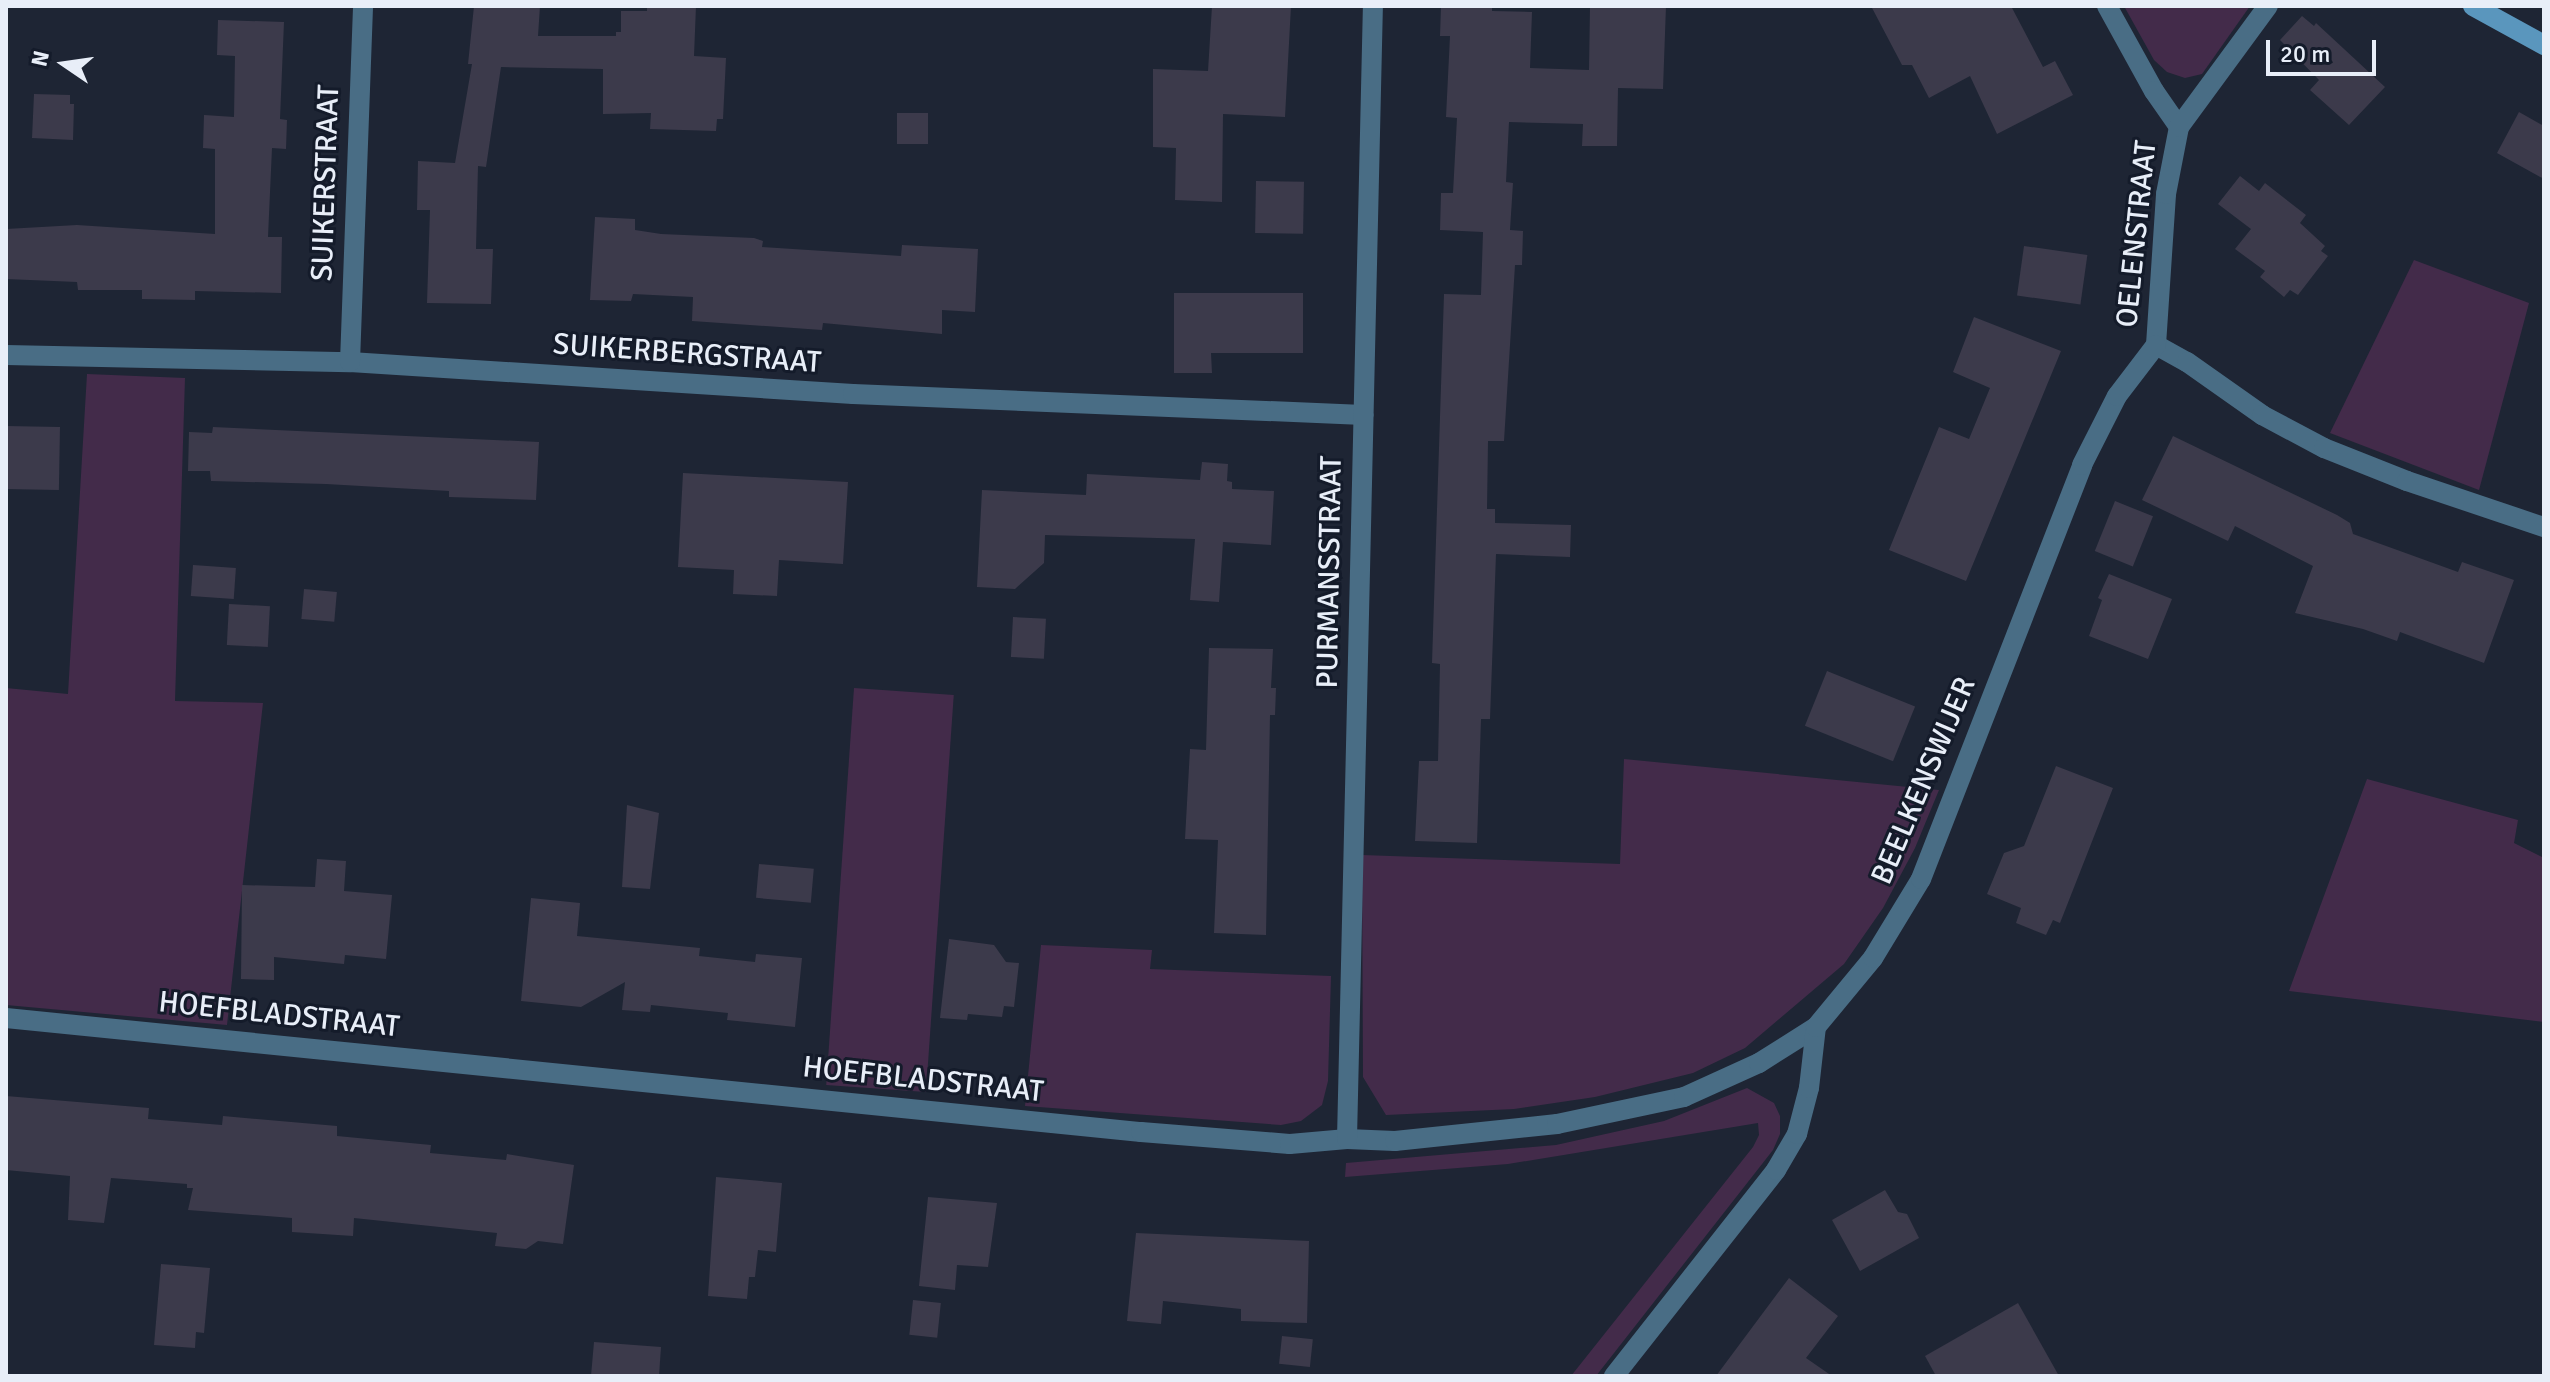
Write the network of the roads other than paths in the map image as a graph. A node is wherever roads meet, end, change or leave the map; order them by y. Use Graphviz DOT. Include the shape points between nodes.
graph roads {
  1 [pos="363,6"];
  2 [pos="1373,6"];
  3 [pos="2107,6"];
  4 [pos="2268,6"];
  5 [pos="2473,6"];
  6 [pos="2544,45"];
  7 [pos="2179,127"];
  8 [pos="2156,345"];
  9 [pos="6,355"];
  10 [pos="350,362"];
  11 [pos="1364,415"];
  12 [pos="2544,527"];
  13 [pos="6,1018"];
  14 [pos="1816,1027"];
  15 [pos="1347,1139"];
  16 [pos="1614,1376"];
  1 -- 10 [label="street, SUIKERSTRAAT"];
  2 -- 11 [label="street, PURMANSSTRAAT"];
  3 -- 7 [label="street, OELENSTRAAT"];
  4 -- 7 [label="street"];
  5 -- 6 [label="street"];
  7 -- 8 [label="street, OELENSTRAAT" via="2166,194"];
  8 -- 12 [label="street, OELENSTRAAT" via="2262,415 2324,448"];
  8 -- 14 [label="street, BEELKENSWIJER" via="2117,396 2082,465 1921,879 1873,958"];
  9 -- 10 [label="street, SUIKERBERGSTRAAT"];
  10 -- 11 [label="street, SUIKERBERGSTRAAT" via="853,394"];
  11 -- 15 [label="street, PURMANSSTRAAT"];
  13 -- 15 [label="street, HOEFBLADSTRAAT" via="1141,1132 1290,1144"];
  14 -- 15 [label="street, HOEFBLADSTRAAT" via="1759,1063 1684,1097 1557,1124 1395,1141"];
  14 -- 16 [label="street" via="1797,1134 1776,1170"];
}
